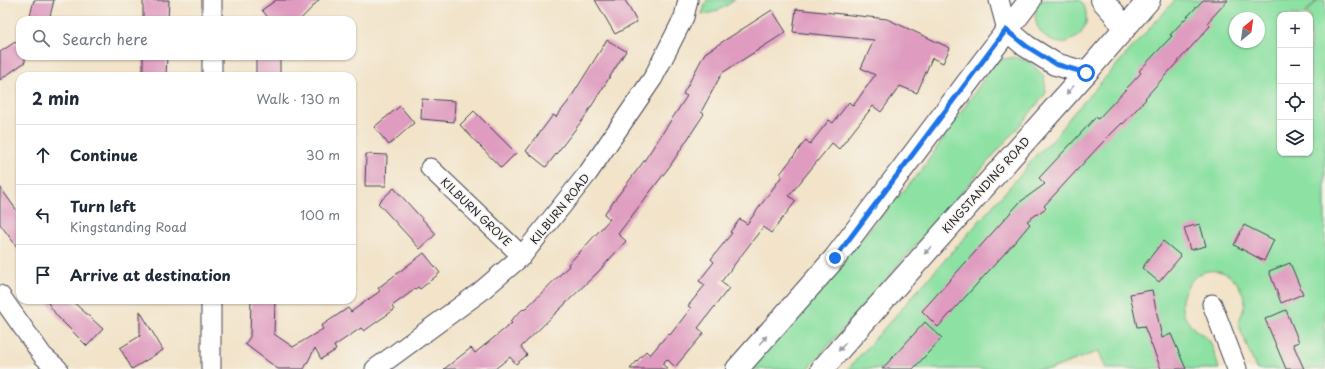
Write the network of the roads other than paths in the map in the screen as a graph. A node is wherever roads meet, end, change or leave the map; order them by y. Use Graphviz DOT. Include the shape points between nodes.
graph roads {
  1 [pos="212,0"];
  2 [pos="688,0"];
  3 [pos="1000,0"];
  4 [pos="1030,0"];
  5 [pos="1102,0"];
  6 [pos="1149,0"];
  7 [pos="212,16"];
  8 [pos="1124,29"];
  9 [pos="1006,30"];
  10 [pos="212,60"];
  11 [pos="212,72"];
  12 [pos="1086,73"];
  13 [pos="430,168"];
  14 [pos="522,256"];
  15 [pos="0,295"];
  16 [pos="211,304"];
  17 [pos="1212,304"];
  18 [pos="58,369"];
  19 [pos="211,369"];
  20 [pos="375,369"];
  21 [pos="737,369"];
  22 [pos="822,369"];
  23 [pos="1237,369"];
  1 -- 7 [label="street"];
  2 -- 14 [label="street, KILBURN ROAD" via="684,17 653,78 588,174"];
  3 -- 9 [label="street"];
  4 -- 9 [label="main road"];
  5 -- 8 [label="main road"];
  6 -- 8 [label="main road, KINGSTANDING ROAD"];
  8 -- 12 [label="main road, KINGSTANDING ROAD"];
  9 -- 12 [label="main road" via="1055,64"];
  21 -- 9 [label="main road, one-way" via="835,258"];
  10 -- 11 [label="street"];
  12 -- 22 [label="main road, KINGSTANDING ROAD, one-way"];
  13 -- 14 [label="street, KILBURN GROVE"];
  14 -- 20 [label="street, KILBURN ROAD" via="480,292"];
  15 -- 18 [label="street" via="43,356"];
  16 -- 19 [label="street"];
  17 -- 23 [label="street"];
}
